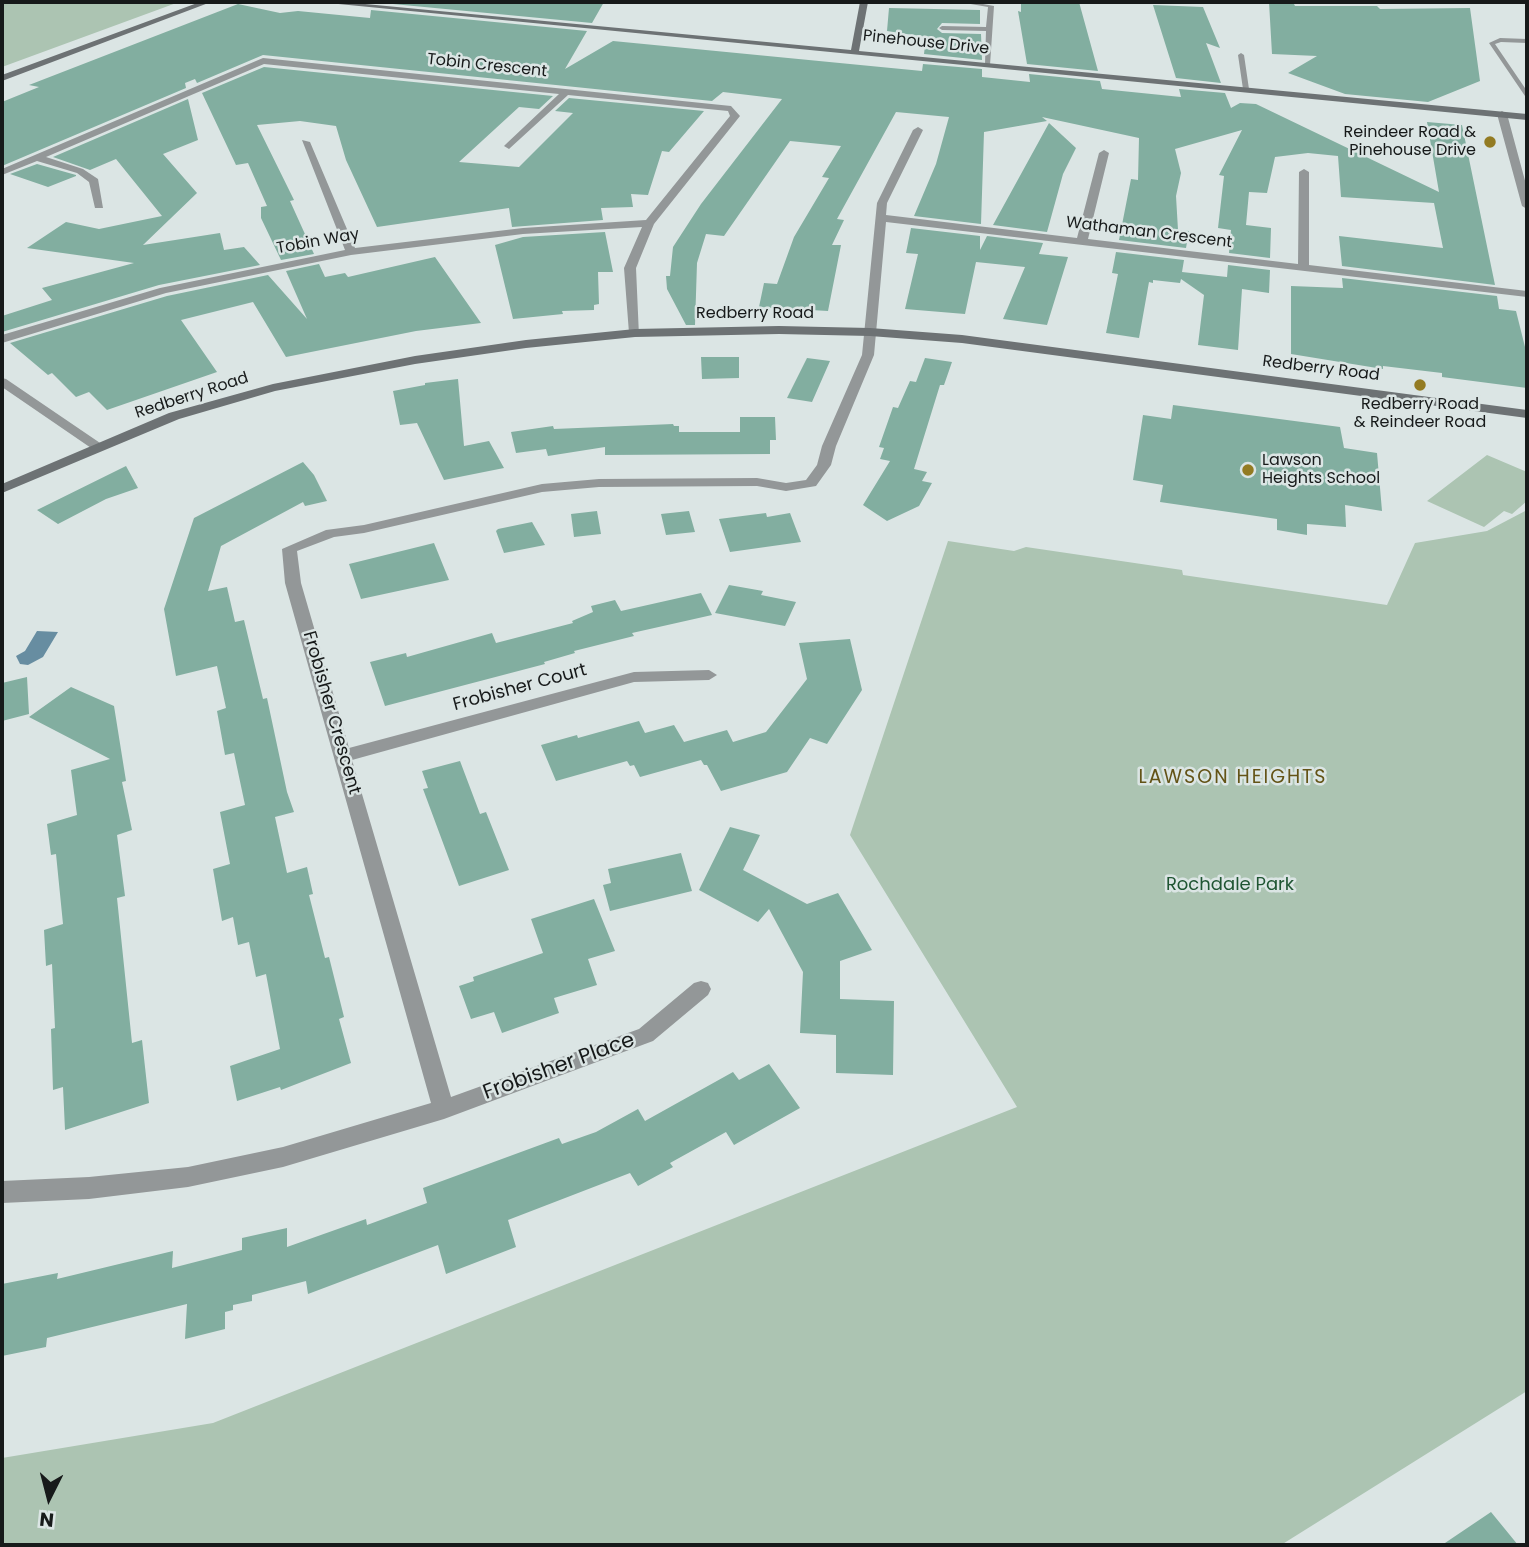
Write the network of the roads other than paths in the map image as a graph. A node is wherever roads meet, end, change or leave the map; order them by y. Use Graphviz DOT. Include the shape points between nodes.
graph roads {
  1 [pos="207,2"];
  2 [pos="322,2"];
  3 [pos="864,2"];
  4 [pos="962,2"];
  5 [pos="942,27"];
  6 [pos="989,29"];
  7 [pos="1527,41"];
  8 [pos="855,52"];
  9 [pos="1241,55"];
  10 [pos="988,64"];
  11 [pos="2,78"];
  12 [pos="1246,89"];
  13 [pos="566,92"];
  14 [pos="1527,95"];
  15 [pos="1502,114"];
  16 [pos="1527,117"];
  17 [pos="918,130"];
  18 [pos="305,142"];
  19 [pos="509,146"];
  20 [pos="1104,152"];
  21 [pos="36,157"];
  22 [pos="2,172"];
  23 [pos="1304,172"];
  24 [pos="1524,185"];
  25 [pos="99,206"];
  26 [pos="1527,206"];
  27 [pos="882,218"];
  28 [pos="649,223"];
  29 [pos="1082,241"];
  30 [pos="351,251"];
  31 [pos="1303,268"];
  32 [pos="1527,294"];
  33 [pos="870,332"];
  34 [pos="635,333"];
  35 [pos="2,339"];
  36 [pos="2,382"];
  37 [pos="1527,414"];
  38 [pos="99,447"];
  39 [pos="2,489"];
  40 [pos="709,675"];
  41 [pos="343,756"];
  42 [pos="701,989"];
  43 [pos="444,1109"];
  44 [pos="2,1192"];
  1 -- 11 [label="street"];
  2 -- 8 [label="street, Pinehouse Drive"];
  3 -- 8 [label="street"];
  4 -- 6 [label="lane" via="990,6"];
  5 -- 6 [label="lane"];
  6 -- 10 [label="lane"];
  7 -- 14 [label="lane" via="1492,43"];
  8 -- 10 [label="street, Pinehouse Drive"];
  9 -- 12 [label="lane"];
  10 -- 12 [label="street, Pinehouse Drive"];
  12 -- 15 [label="street, Pinehouse Drive"];
  13 -- 19 [label="street"];
  13 -- 21 [label="street, Tobin Crescent" via="263,61"];
  13 -- 28 [label="street, Tobin Crescent" via="731,108 735,116"];
  15 -- 16 [label="street, Pinehouse Drive"];
  15 -- 24 [label="street"];
  17 -- 27 [label="street" via="882,203"];
  18 -- 30 [label="street"];
  20 -- 29 [label="street"];
  21 -- 22 [label="street, Tobin Crescent"];
  21 -- 25 [label="street" via="80,170 94,181"];
  23 -- 31 [label="street"];
  24 -- 26 [label="street"];
  27 -- 29 [label="street, Wathaman Crescent"];
  27 -- 33 [label="street"];
  28 -- 30 [label="street, Tobin Way" via="523,230"];
  28 -- 34 [label="street, Tobin Crescent" via="630,268"];
  29 -- 31 [label="street, Wathaman Crescent"];
  30 -- 35 [label="street, Tobin Way" via="164,290"];
  31 -- 32 [label="street, Wathaman Crescent"];
  33 -- 34 [label="street, Redberry Road"];
  33 -- 37 [label="street, Redberry Road"];
  33 -- 41 [label="street, Frobisher Crescent" via="868,355 824,465 811,483 599,483 542,488 331,533 289,549 293,583"];
  34 -- 38 [label="street, Redberry Road" via="415,360 292,384 174,416"];
  36 -- 38 [label="street"];
  38 -- 39 [label="street, Redberry Road"];
  40 -- 41 [label="street, Frobisher Court" via="634,677"];
  41 -- 43 [label="street, Frobisher Crescent"];
  42 -- 43 [label="street, Frobisher Place" via="646,1035"];
  43 -- 44 [label="street" via="283,1157 188,1177"];
}
